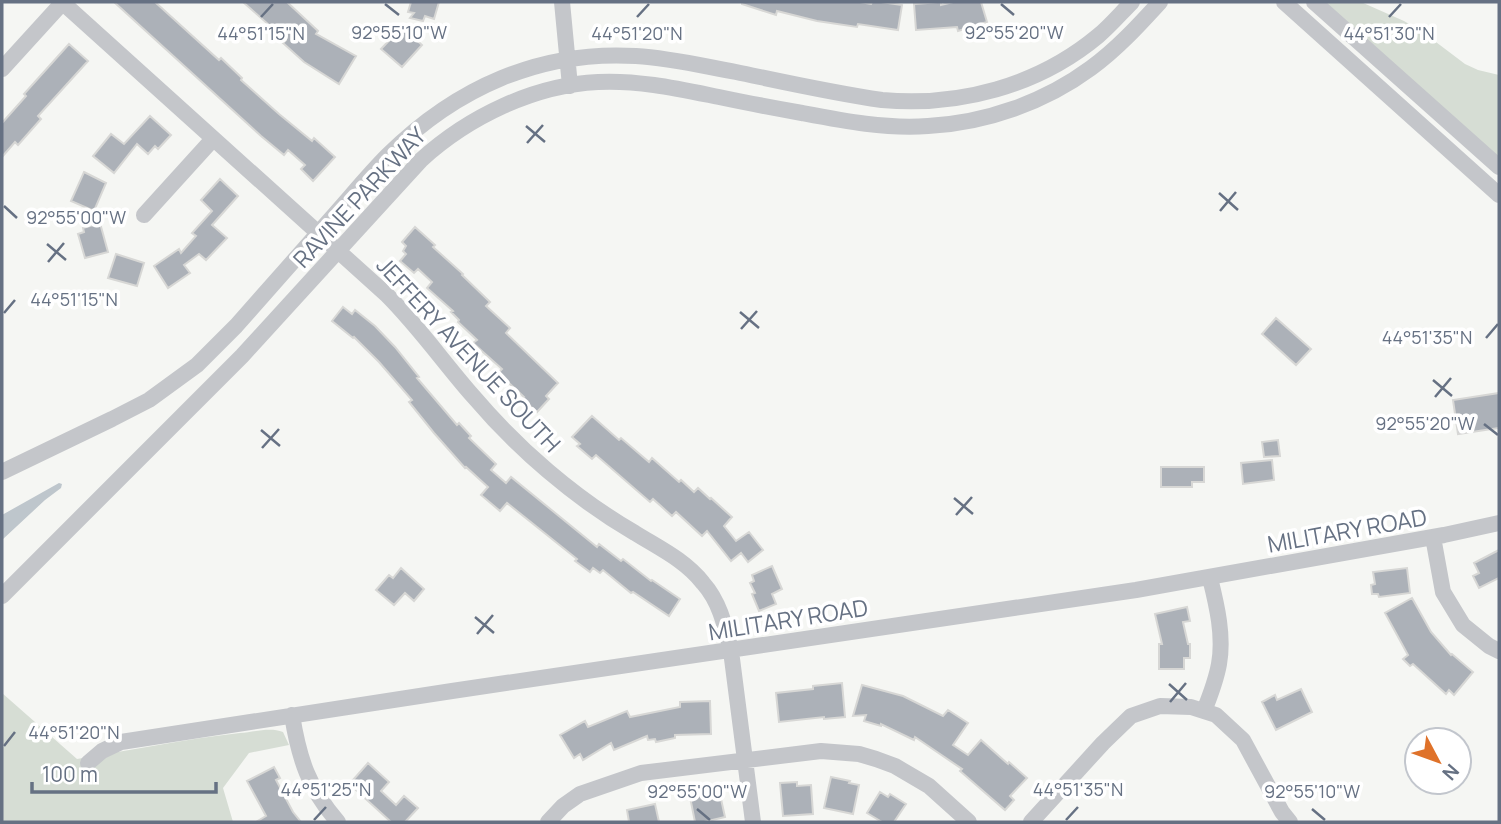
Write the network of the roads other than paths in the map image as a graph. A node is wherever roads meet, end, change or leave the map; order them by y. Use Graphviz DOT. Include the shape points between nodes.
graph roads {
  1 [pos="63,2"];
  2 [pos="562,2"];
  3 [pos="1132,2"];
  4 [pos="1160,2"];
  5 [pos="1284,2"];
  6 [pos="1314,2"];
  7 [pos="567,60"];
  8 [pos="2,69"];
  9 [pos="570,86"];
  10 [pos="213,139"];
  11 [pos="1499,166"];
  12 [pos="1499,195"];
  13 [pos="144,215"];
  14 [pos="318,233"];
  15 [pos="338,250"];
  16 [pos="2,472"];
  17 [pos="1499,523"];
  18 [pos="1433,537"];
  19 [pos="1210,578"];
  20 [pos="2,596"];
  21 [pos="731,651"];
  22 [pos="1499,651"];
  23 [pos="1203,711"];
  24 [pos="292,715"];
  25 [pos="746,761"];
  26 [pos="88,763"];
  27 [pos="338,822"];
  28 [pos="548,822"];
  29 [pos="753,822"];
  30 [pos="970,822"];
  31 [pos="1031,822"];
  32 [pos="1290,822"];
  1 -- 8 [label="street"];
  1 -- 10 [label="street, JEFFERY AVENUE SOUTH"];
  2 -- 7 [label="street"];
  3 -- 7 [label="street, RAVINE PARKWAY" via="1098,36 1030,78 982,94 934,102 868,98 659,58"];
  4 -- 9 [label="street, RAVINE PARKWAY" via="1110,53 1054,91 953,124 858,124 656,85 600,82"];
  5 -- 12 [label="street"];
  6 -- 11 [label="street"];
  7 -- 9 [label="street"];
  7 -- 14 [label="street, RAVINE PARKWAY" via="492,82 442,110 388,155"];
  9 -- 15 [label="street, RAVINE PARKWAY" via="513,103 455,132 421,160"];
  10 -- 13 [label="street"];
  10 -- 14 [label="street, JEFFERY AVENUE SOUTH"];
  14 -- 15 [label="street, JEFFERY AVENUE SOUTH"];
  14 -- 16 [label="street, RAVINE PARKWAY" via="214,349 180,378 135,408"];
  15 -- 20 [label="street, RAVINE PARKWAY" via="242,356"];
  15 -- 21 [label="street, JEFFERY AVENUE SOUTH" via="410,319 474,398 538,463 595,508 696,574 714,597"];
  17 -- 18 [label="street, MILITARY ROAD"];
  18 -- 19 [label="street, MILITARY ROAD"];
  18 -- 22 [label="street" via="1443,592 1463,625"];
  19 -- 21 [label="street, MILITARY ROAD"];
  19 -- 23 [label="street" via="1222,639 1220,664"];
  21 -- 24 [label="street, MILITARY ROAD"];
  21 -- 25 [label="street, JEFFERY AVENUE SOUTH"];
  23 -- 31 [label="street" via="1160,706 1131,716"];
  23 -- 32 [label="street" via="1216,715 1243,740"];
  24 -- 26 [label="street, MILITARY ROAD" via="121,742"];
  24 -- 27 [label="street" via="308,777"];
  25 -- 28 [label="street" via="641,773 580,794"];
  25 -- 29 [label="street, JEFFERY AVENUE SOUTH"];
  25 -- 30 [label="street" via="821,751 876,759 918,779"];
}
